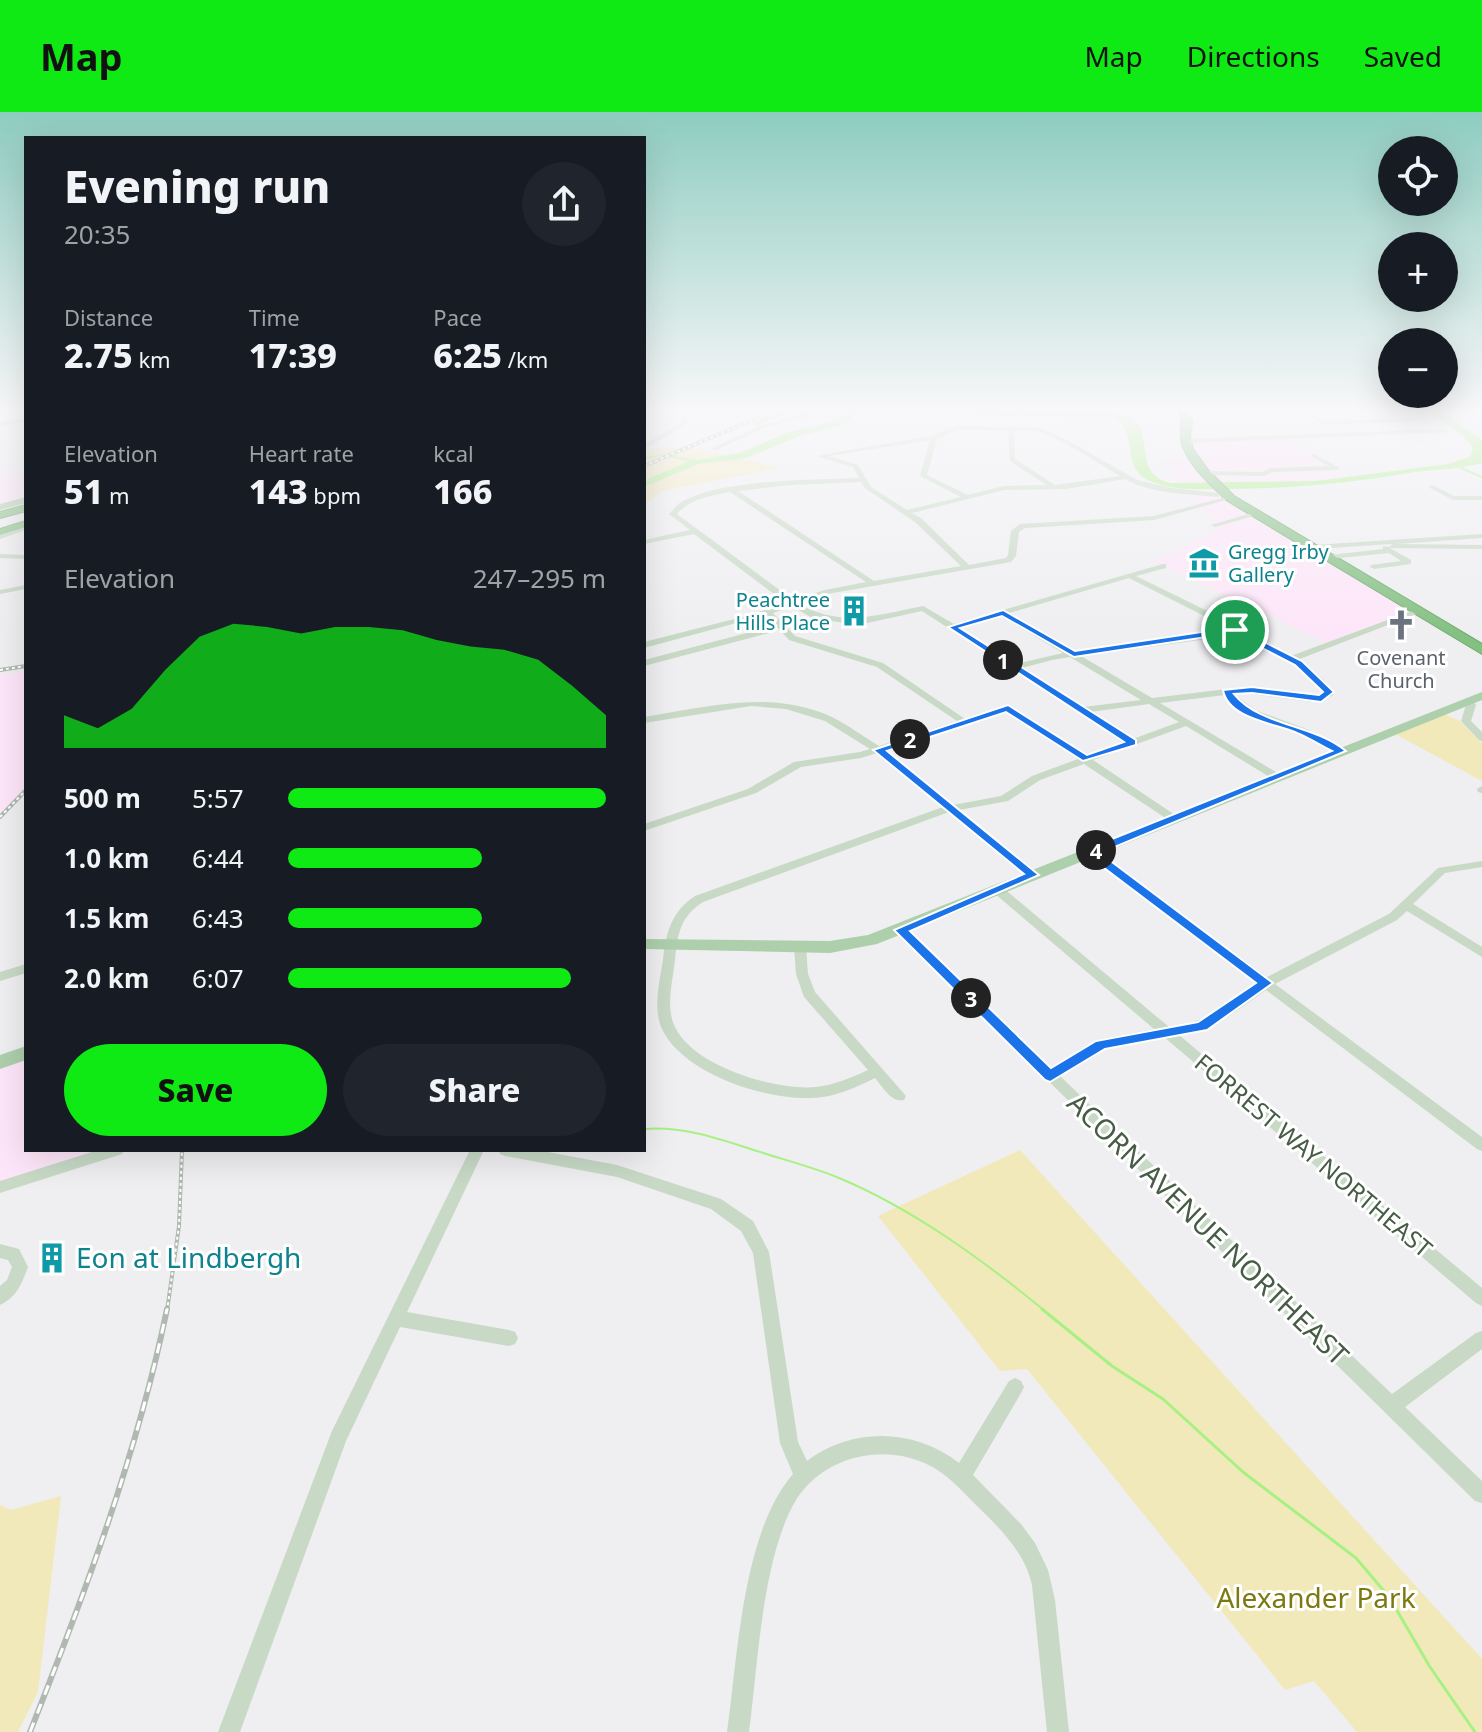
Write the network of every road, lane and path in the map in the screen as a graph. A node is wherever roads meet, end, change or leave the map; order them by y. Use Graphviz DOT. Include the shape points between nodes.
graph roads {
  1 [pos="829,483"];
  2 [pos="865,483"];
  3 [pos="937,483"];
  4 [pos="1046,483"];
  5 [pos="1099,483"];
  6 [pos="1141,483"];
  7 [pos="1214,483"];
  8 [pos="1053,487"];
  9 [pos="1432,487"];
  10 [pos="732,490"];
  11 [pos="1224,496"];
  12 [pos="967,497"];
  13 [pos="1482,498"];
  14 [pos="0,507"];
  15 [pos="907,512"];
  16 [pos="24,513"];
  17 [pos="24,514"];
  18 [pos="1255,514"];
  19 [pos="24,515"];
  20 [pos="0,517"];
  21 [pos="1215,525"];
  22 [pos="0,530"];
  23 [pos="693,532"];
  24 [pos="1292,535"];
  25 [pos="1482,536"];
  26 [pos="646,542"];
  27 [pos="1347,543"];
  28 [pos="1314,547"];
  29 [pos="1482,547"];
  30 [pos="1388,548"];
  31 [pos="0,556"];
  32 [pos="24,557"];
  33 [pos="1330,557"];
  34 [pos="1163,566"];
  35 [pos="967,567"];
  36 [pos="1374,567"];
  37 [pos="1130,576"];
  38 [pos="872,583"];
  39 [pos="24,587"];
  40 [pos="0,592"];
  41 [pos="791,603"];
  42 [pos="1420,611"];
  43 [pos="768,612"];
  44 [pos="1003,613"];
  45 [pos="953,627"];
  46 [pos="1235,630"];
  47 [pos="766,631"];
  48 [pos="646,646"];
  49 [pos="646,649"];
  50 [pos="1482,650"];
  51 [pos="1074,654"];
  52 [pos="1292,659"];
  53 [pos="655,660"];
  54 [pos="646,662"];
  55 [pos="1014,667"];
  56 [pos="1227,692"];
  57 [pos="1475,698"];
  58 [pos="1150,701"];
  59 [pos="1081,710"];
  60 [pos="646,720"];
  61 [pos="964,722"];
  62 [pos="1186,723"];
  63 [pos="1482,738"];
  64 [pos="1132,743"];
  65 [pos="879,750"];
  66 [pos="1340,751"];
  67 [pos="1086,759"];
  68 [pos="1277,777"];
  69 [pos="951,808"];
  70 [pos="1174,819"];
  71 [pos="646,827"];
  72 [pos="1091,852"];
  73 [pos="1482,864"];
  74 [pos="1033,875"];
  75 [pos="998,890"];
  76 [pos="1406,905"];
  77 [pos="901,930"];
  78 [pos="646,944"];
  79 [pos="671,945"];
  80 [pos="800,947"];
  81 [pos="1482,953"];
  82 [pos="24,969"];
  83 [pos="0,977"];
  84 [pos="1266,983"];
  85 [pos="1167,1032"];
  86 [pos="24,1054"];
  87 [pos="0,1062"];
  88 [pos="876,1072"];
  89 [pos="1050,1076"];
  90 [pos="899,1096"];
  91 [pos="1482,1145"];
  92 [pos="111,1152"];
  93 [pos="476,1152"];
  94 [pos="517,1152"];
  95 [pos="0,1187"];
  96 [pos="0,1251"];
  97 [pos="0,1297"];
  98 [pos="1482,1298"];
  99 [pos="396,1318"];
  100 [pos="509,1338"];
  101 [pos="1482,1339"];
  102 [pos="1015,1387"];
  103 [pos="1391,1406"];
  104 [pos="804,1476"];
  105 [pos="961,1477"];
  106 [pos="1482,1494"];
  107 [pos="229,1732"];
  108 [pos="738,1732"];
  109 [pos="1058,1732"];
  1 -- 10 [label="street"];
  2 -- 15 [label="street"];
  3 -- 12 [label="street"];
  4 -- 8 [label="street"];
  5 -- 8 [label="street"];
  6 -- 11 [label="street"];
  7 -- 11 [label="highway"];
  8 -- 12 [label="street" via="1004,488"];
  9 -- 13 [label="street" via="1453,498"];
  10 -- 23 [label="street" via="676,507 674,517"];
  10 -- 38 [label="street"];
  11 -- 18 [label="highway"];
  11 -- 35 [label="street" via="1154,518 1023,526 1015,531 1010,558"];
  12 -- 15 [label="street"];
  14 -- 16 [label="main road"];
  15 -- 35 [label="street"];
  17 -- 20 [label="highway"];
  18 -- 21 [label="street"];
  18 -- 24 [label="highway"];
  19 -- 22 [label="highway"];
  23 -- 26 [label="street"];
  23 -- 41 [label="street"];
  24 -- 27 [label="street"];
  24 -- 28 [label="highway"];
  25 -- 27 [label="street"];
  27 -- 28 [label="street"];
  27 -- 30 [label="street"];
  28 -- 33 [label="highway"];
  29 -- 30 [label="street"];
  30 -- 33 [label="street"];
  30 -- 36 [label="street" via="1408,562"];
  31 -- 32 [label="street"];
  33 -- 42 [label="highway"];
  34 -- 37 [label="street"];
  35 -- 38 [label="street"];
  37 -- 44 [label="street"];
  37 -- 46 [label="street"];
  38 -- 41 [label="street"];
  39 -- 40 [label="street"];
  41 -- 43 [label="street"];
  41 -- 45 [label="street" via="815,616 845,622 923,608"];
  42 -- 50 [label="highway"];
  42 -- 52 [label="street"];
  43 -- 48 [label="street"];
  43 -- 61 [label="street" via="792,638 880,665"];
  44 -- 45 [label="street"];
  44 -- 51 [label="street"];
  45 -- 55 [label="street"];
  46 -- 51 [label="street"];
  46 -- 52 [label="street"];
  47 -- 53 [label="street"];
  49 -- 53 [label="street"];
  51 -- 55 [label="street"];
  51 -- 58 [label="street"];
  52 -- 56 [label="street" via="1324,684 1327,697"];
  53 -- 54 [label="street"];
  55 -- 59 [label="street"];
  56 -- 58 [label="street"];
  56 -- 66 [label="street" via="1253,715 1300,730"];
  57 -- 63 [label="street" via="1466,721"];
  57 -- 66 [label="main road"];
  58 -- 59 [label="street"];
  58 -- 62 [label="street"];
  59 -- 64 [label="street"];
  60 -- 65 [label="street" via="729,705 774,704 828,719"];
  61 -- 65 [label="street"];
  61 -- 67 [label="street" via="1008,708"];
  62 -- 64 [label="street"];
  62 -- 68 [label="street"];
  64 -- 67 [label="street"];
  65 -- 69 [label="street"];
  65 -- 71 [label="street" via="798,764 752,791"];
  66 -- 68 [label="main road"];
  67 -- 69 [label="street" via="1036,778 1004,799"];
  67 -- 70 [label="street"];
  68 -- 70 [label="main road"];
  69 -- 74 [label="street"];
  69 -- 79 [label="street" via="699,899 677,917"];
  70 -- 72 [label="main road"];
  72 -- 74 [label="main road"];
  72 -- 84 [label="street"];
  73 -- 76 [label="street" via="1442,870"];
  74 -- 75 [label="main road"];
  75 -- 77 [label="main road"];
  75 -- 85 [label="street, FORREST WAY NORTHEAST"];
  76 -- 81 [label="street"];
  76 -- 84 [label="street" via="1377,927"];
  77 -- 80 [label="main road" via="850,946"];
  77 -- 89 [label="street, ACORN AVENUE NORTHEAST"];
  78 -- 79 [label="main road"];
  79 -- 80 [label="main road"];
  79 -- 88 [label="street" via="665,1018 674,1039 691,1055 760,1086 791,1093 833,1090"];
  80 -- 88 [label="street" via="809,994"];
  82 -- 83 [label="street"];
  84 -- 85 [label="street" via="1211,1022"];
  84 -- 91 [label="street"];
  85 -- 89 [label="street" via="1101,1044"];
  85 -- 98 [label="street, FORREST WAY NORTHEAST"];
  86 -- 87 [label="main road"];
  88 -- 90 [label="street"];
  89 -- 103 [label="street, ACORN AVENUE NORTHEAST"];
  92 -- 95 [label="street"];
  93 -- 99 [label="street"];
  94 -- 104 [label="street" via="644,1180 716,1204 747,1226 761,1252 789,1443"];
  96 -- 97 [label="street" via="13,1254 20,1267 13,1285"];
  99 -- 100 [label="street"];
  99 -- 107 [label="street" via="338,1437"];
  101 -- 103 [label="street"];
  102 -- 105 [label="street"];
  103 -- 106 [label="street, ACORN AVENUE NORTHEAST"];
  104 -- 105 [label="street" via="844,1451 882,1444 924,1452"];
  104 -- 108 [label="street" via="782,1508 764,1559"];
  105 -- 109 [label="street" via="1008,1524 1038,1571"];
}
